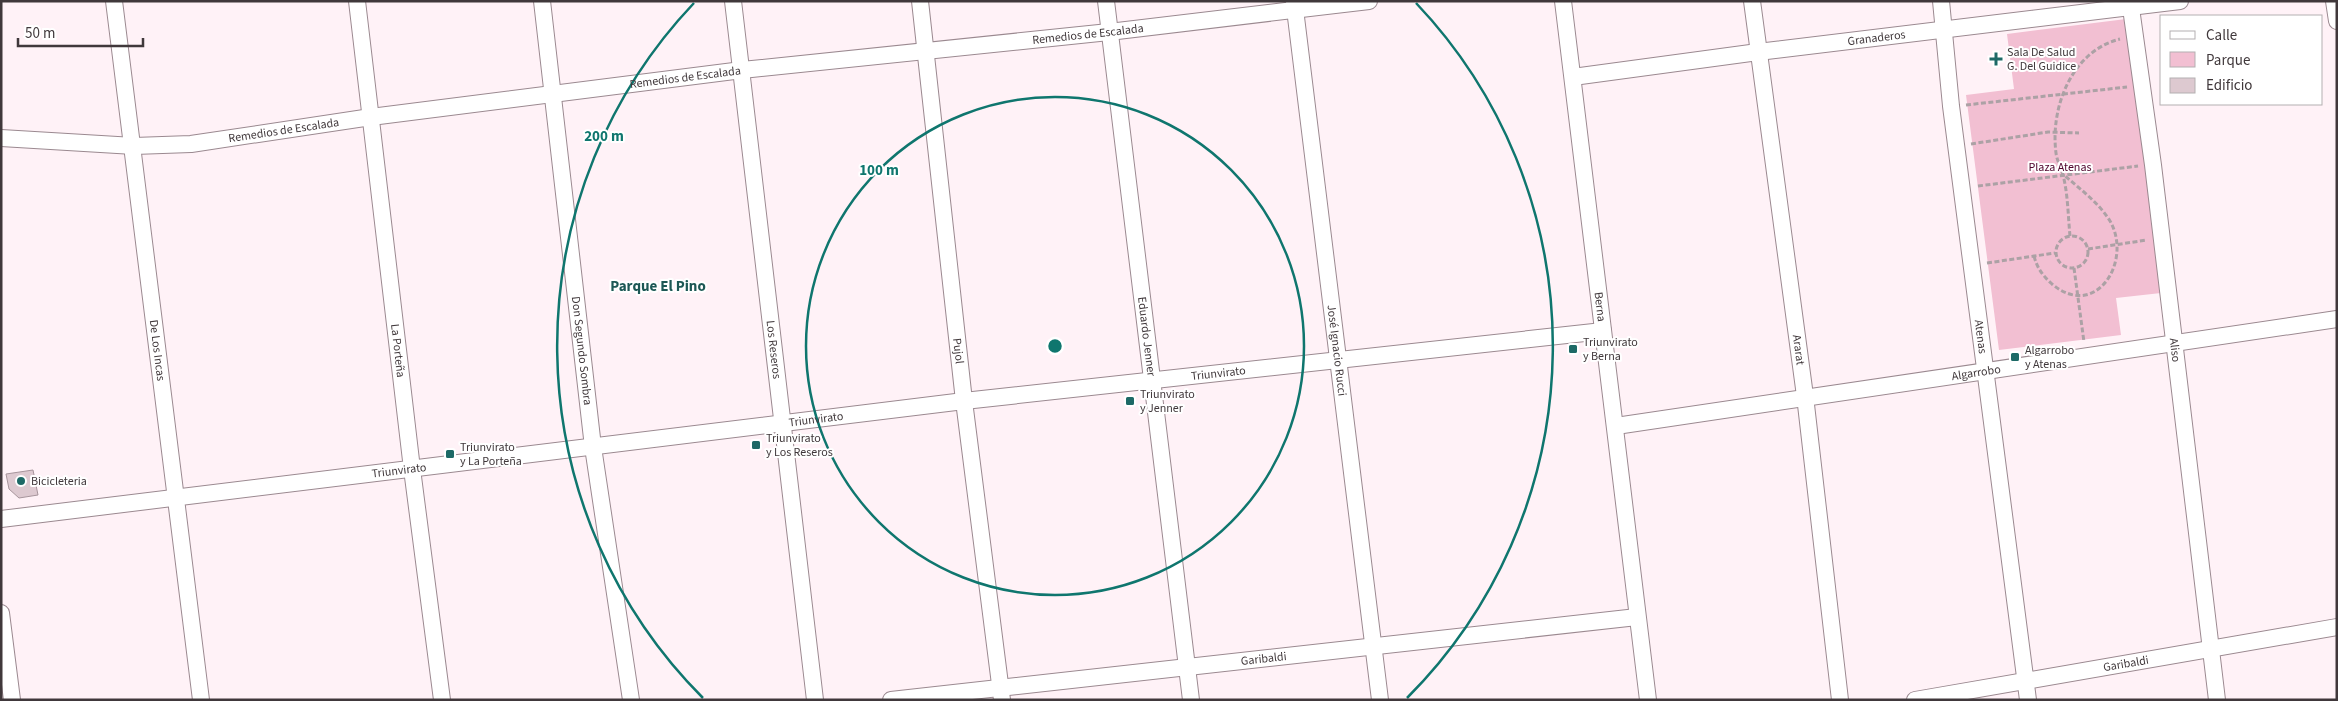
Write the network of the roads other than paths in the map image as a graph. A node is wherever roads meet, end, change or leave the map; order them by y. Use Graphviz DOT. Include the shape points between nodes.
graph roads {
  1 [pos="114,1"];
  2 [pos="358,1"];
  3 [pos="542,1"];
  4 [pos="733,1"];
  5 [pos="920,1"];
  6 [pos="1106,1"];
  7 [pos="1369,1"];
  8 [pos="1563,1"];
  9 [pos="1752,1"];
  10 [pos="1942,1"];
  11 [pos="2180,1"];
  12 [pos="2334,1"];
  13 [pos="2130,4"];
  14 [pos="1294,6"];
  15 [pos="2337,21"];
  16 [pos="1945,29"];
  17 [pos="1109,32"];
  18 [pos="926,50"];
  19 [pos="1758,52"];
  20 [pos="742,70"];
  21 [pos="1573,77"];
  22 [pos="554,94"];
  23 [pos="371,117"];
  24 [pos="1,138"];
  25 [pos="134,146"];
  26 [pos="2337,319"];
  27 [pos="1603,331"];
  28 [pos="2175,343"];
  29 [pos="1337,360"];
  30 [pos="1986,371"];
  31 [pos="1153,380"];
  32 [pos="1805,396"];
  33 [pos="964,401"];
  34 [pos="782,422"];
  35 [pos="1616,426"];
  36 [pos="593,446"];
  37 [pos="412,469"];
  38 [pos="175,498"];
  39 [pos="1,519"];
  40 [pos="1,613"];
  41 [pos="1637,617"];
  42 [pos="2337,627"];
  43 [pos="1374,645"];
  44 [pos="2211,647"];
  45 [pos="1188,667"];
  46 [pos="2026,682"];
  47 [pos="1001,694"];
  48 [pos="12,700"];
  49 [pos="201,700"];
  50 [pos="442,700"];
  51 [pos="631,700"];
  52 [pos="815,700"];
  53 [pos="891,700"];
  54 [pos="1191,700"];
  55 [pos="1380,700"];
  56 [pos="1648,700"];
  57 [pos="1840,700"];
  58 [pos="1915,700"];
  59 [pos="2028,700"];
  60 [pos="2217,700"];
  1 -- 25 [label="street, De Los Incas"];
  2 -- 23 [label="street, La Porteña"];
  3 -- 22 [label="street, Don Segundo Sombra"];
  4 -- 20 [label="street, Los Reseros"];
  5 -- 18 [label="street, Pujol"];
  6 -- 17 [label="street, Eduardo Jenner"];
  7 -- 14 [label="street, Remedios de Escalada"];
  8 -- 21 [label="street, Berna"];
  9 -- 19 [label="street, Ararat"];
  10 -- 16 [label="street, Atenas"];
  11 -- 13 [label="street, Granaderos"];
  12 -- 15 [label="street"];
  13 -- 16 [label="street, Granaderos"];
  13 -- 28 [label="street, Aliso"];
  14 -- 17 [label="street, Remedios de Escalada"];
  14 -- 29 [label="street, José Ignacio Rucci"];
  16 -- 19 [label="street, Granaderos"];
  16 -- 30 [label="street, Atenas" via="1951,106"];
  17 -- 18 [label="street, Remedios de Escalada"];
  17 -- 31 [label="street, Eduardo Jenner"];
  18 -- 20 [label="street, Remedios de Escalada"];
  18 -- 33 [label="street, Pujol"];
  19 -- 21 [label="street, Granaderos"];
  19 -- 32 [label="street, Ararat"];
  20 -- 22 [label="street, Remedios de Escalada"];
  20 -- 34 [label="street, Los Reseros"];
  21 -- 27 [label="street, Berna"];
  22 -- 23 [label="street, Remedios de Escalada"];
  22 -- 36 [label="street, Don Segundo Sombra"];
  23 -- 25 [label="street, Remedios de Escalada" via="191,144"];
  23 -- 37 [label="street, La Porteña"];
  24 -- 25 [label="street, Remedios de Escalada"];
  25 -- 38 [label="street, De Los Incas"];
  26 -- 28 [label="street, Algarrobo"];
  27 -- 29 [label="street, Triunvirato"];
  27 -- 35 [label="street, Berna"];
  28 -- 30 [label="street, Algarrobo"];
  28 -- 44 [label="street, Aliso"];
  29 -- 31 [label="street, Triunvirato"];
  29 -- 43 [label="street, José Ignacio Rucci"];
  30 -- 32 [label="street, Algarrobo"];
  30 -- 46 [label="street, Atenas"];
  31 -- 33 [label="street, Triunvirato"];
  31 -- 45 [label="street, Eduardo Jenner"];
  32 -- 35 [label="street, Algarrobo"];
  32 -- 57 [label="street, Ararat"];
  33 -- 34 [label="street, Triunvirato"];
  33 -- 47 [label="street, Pujol"];
  34 -- 36 [label="street, Triunvirato"];
  34 -- 52 [label="street, Los Reseros"];
  35 -- 41 [label="street, Berna"];
  36 -- 37 [label="street, Triunvirato"];
  36 -- 51 [label="street, Don Segundo Sombra"];
  37 -- 38 [label="street, Triunvirato"];
  37 -- 50 [label="street, La Porteña"];
  38 -- 39 [label="street, Triunvirato"];
  38 -- 49 [label="street, De Los Incas"];
  40 -- 48 [label="street"];
  41 -- 43 [label="street, Garibaldi"];
  41 -- 56 [label="street, Berna"];
  42 -- 44 [label="street, Garibaldi"];
  43 -- 45 [label="street, Garibaldi"];
  43 -- 55 [label="street, José Ignacio Rucci"];
  44 -- 46 [label="street, Garibaldi"];
  44 -- 60 [label="street, Aliso"];
  45 -- 47 [label="street, Garibaldi"];
  45 -- 54 [label="street, Eduardo Jenner"];
  46 -- 58 [label="street, Garibaldi"];
  46 -- 59 [label="street, Atenas"];
  47 -- 53 [label="street, Garibaldi"];
}
